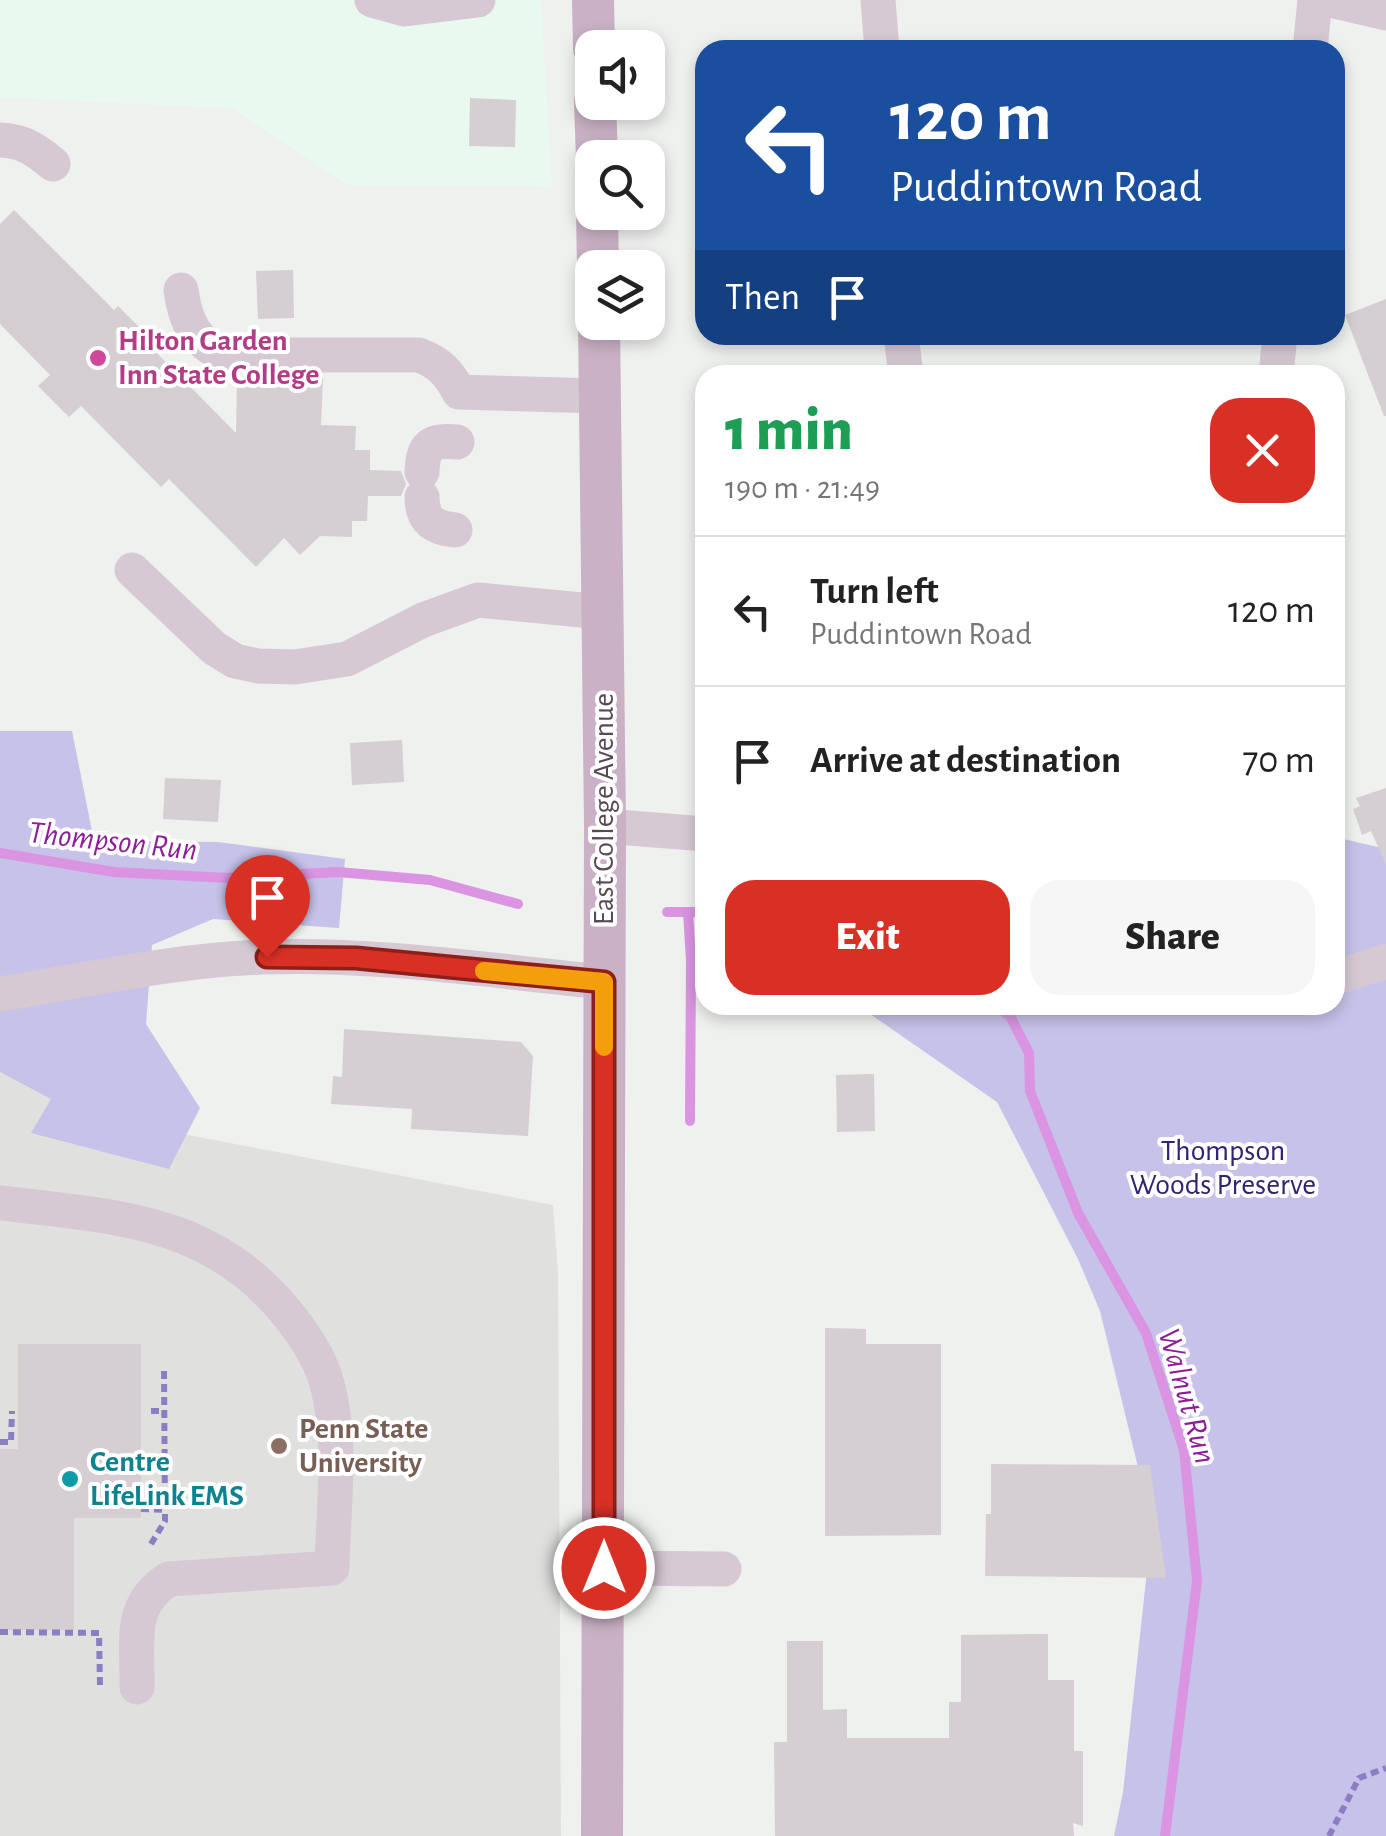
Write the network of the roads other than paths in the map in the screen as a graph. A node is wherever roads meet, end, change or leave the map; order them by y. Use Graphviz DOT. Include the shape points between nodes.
graph roads {
  1 [pos="372,0"];
  2 [pos="593,0"];
  3 [pos="878,0"];
  4 [pos="1315,0"];
  5 [pos="1330,0"];
  6 [pos="459,2"];
  7 [pos="1386,13"];
  8 [pos="594,30"];
  9 [pos="881,40"];
  10 [pos="1311,40"];
  11 [pos="0,140"];
  12 [pos="53,164"];
  13 [pos="181,290"];
  14 [pos="599,340"];
  15 [pos="600,396"];
  16 [pos="458,442"];
  17 [pos="455,530"];
  18 [pos="132,570"];
  19 [pos="602,612"];
  20 [pos="605,826"];
  21 [pos="695,833"];
  22 [pos="1386,961"];
  23 [pos="1345,975"];
  24 [pos="604,982"];
  25 [pos="0,994"];
  26 [pos="0,1204"];
  27 [pos="604,1568"];
  28 [pos="724,1569"];
  29 [pos="137,1686"];
  30 [pos="602,1836"];
  1 -- 6 [label="street" via="405,9"];
  2 -- 8 [label="main road"];
  3 -- 9 [label="street"];
  4 -- 10 [label="street"];
  5 -- 7 [label="street"];
  11 -- 12 [label="street" via="34,148"];
  13 -- 15 [label="street" via="194,335 225,355 420,355 449,374 459,392"];
  14 -- 15 [label="main road, East College Avenue"];
  15 -- 19 [label="main road, East College Avenue"];
  16 -- 17 [label="street" via="430,446 422,485 429,522"];
  18 -- 19 [label="street" via="214,648 258,666 346,659 478,600"];
  19 -- 20 [label="main road, East College Avenue"];
  20 -- 21 [label="street"];
  20 -- 24 [label="main road, East College Avenue"];
  22 -- 23 [label="street"];
  24 -- 25 [label="street" via="356,958 267,957"];
  24 -- 27 [label="main road, East College Avenue"];
  26 -- 29 [label="street" via="130,1219 204,1244 276,1300 327,1381 334,1428 332,1568 168,1579 151,1590 138,1612"];
  27 -- 28 [label="street"];
  27 -- 30 [label="main road, East College Avenue"];
}
